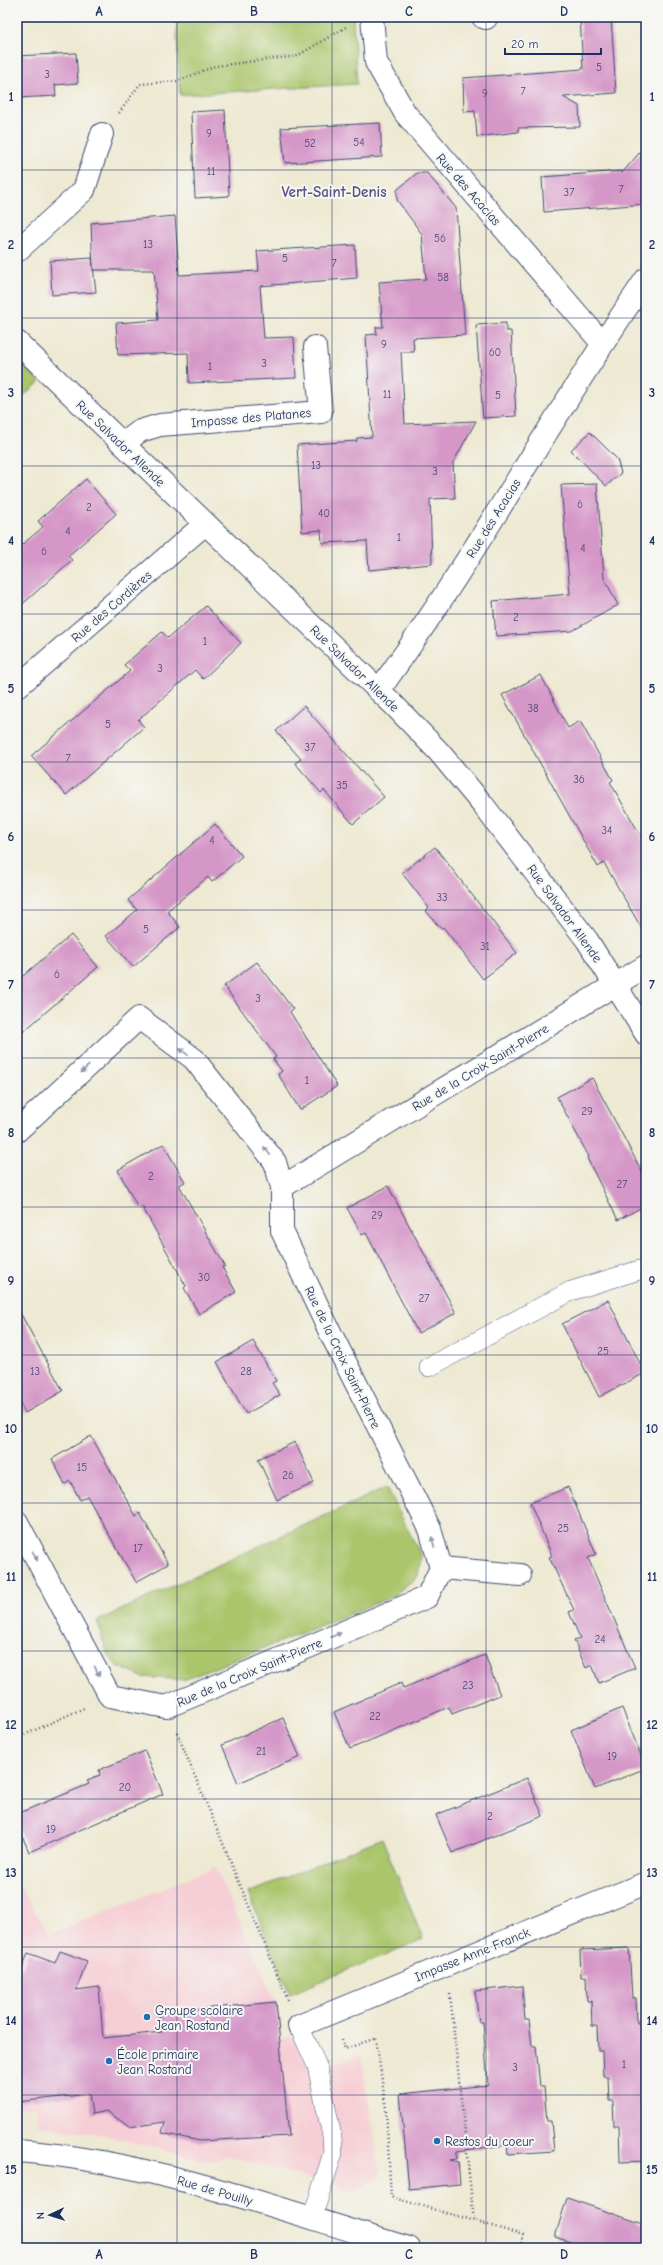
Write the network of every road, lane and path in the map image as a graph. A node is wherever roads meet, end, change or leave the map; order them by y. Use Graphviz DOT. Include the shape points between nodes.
graph roads {
  1 [pos="372,17"];
  2 [pos="348,25"];
  3 [pos="102,134"];
  4 [pos="17,251"];
  5 [pos="646,279"];
  6 [pos="17,342"];
  7 [pos="602,343"];
  8 [pos="314,347"];
  9 [pos="123,444"];
  10 [pos="206,524"];
  11 [pos="17,687"];
  12 [pos="379,690"];
  13 [pos="646,966"];
  14 [pos="615,984"];
  15 [pos="646,1034"];
  16 [pos="17,1131"];
  17 [pos="282,1187"];
  18 [pos="646,1268"];
  19 [pos="429,1367"];
  20 [pos="17,1522"];
  21 [pos="440,1568"];
  22 [pos="520,1575"];
  23 [pos="110,1696"];
  24 [pos="166,1707"];
  25 [pos="17,1738"];
  26 [pos="646,1883"];
  27 [pos="446,1964"];
  28 [pos="332,2012"];
  29 [pos="299,2026"];
  30 [pos="17,2152"];
  31 [pos="312,2218"];
  32 [pos="474,2221"];
  33 [pos="409,2248"];
  34 [pos="520,2248"];
  1 -- 7 [label="street, Rue des Acacias" via="376,62 405,113"];
  2 -- 3 [label="path" via="297,56 215,66 178,81 140,84"];
  3 -- 4 [label="street" via="84,190"];
  5 -- 7 [label="street, Rue des Acacias"];
  6 -- 9 [label="street, Rue Salvador Allende"];
  7 -- 12 [label="street, Rue des Acacias" via="426,625"];
  8 -- 9 [label="street, Impasse des Platanes" via="321,412 160,425 140,431"];
  9 -- 10 [label="street, Rue Salvador Allende"];
  10 -- 11 [label="street, Rue des Cordières"];
  10 -- 12 [label="street, Rue Salvador Allende"];
  12 -- 14 [label="street, Rue Salvador Allende" via="483,804 587,940"];
  13 -- 14 [label="street, Rue de la Croix Saint-Pierre"];
  14 -- 15 [label="street, Rue Salvador Allende"];
  14 -- 17 [label="street, Rue de la Croix Saint-Pierre"];
  17 -- 16 [label="street, Rue de la Croix Saint-Pierre, one-way" via="275,1162 194,1059 139,1018"];
  21 -- 17 [label="street, Rue de la Croix Saint-Pierre, one-way" via="430,1529 282,1231"];
  18 -- 19 [label="lane" via="571,1291"];
  20 -- 23 [label="street, one-way"];
  21 -- 22 [label="street"];
  24 -- 21 [label="street, Rue de la Croix Saint-Pierre, one-way" via="426,1597"];
  23 -- 24 [label="street, Rue de la Croix Saint-Pierre"];
  23 -- 25 [label="path"];
  24 -- 29 [label="path"];
  26 -- 27 [label="street, Impasse Anne Franck"];
  27 -- 28 [label="street, Impasse Anne Franck"];
  27 -- 32 [label="path"];
  28 -- 29 [label="street, Impasse Anne Franck"];
  28 -- 32 [label="path" via="345,2049 376,2038 386,2109 391,2197"];
  29 -- 31 [label="lane" via="317,2066 332,2136 333,2153"];
  30 -- 31 [label="street, Rue de Pouilly" via="86,2158 154,2172"];
  31 -- 33 [label="street, Rue de Pouilly"];
  32 -- 34 [label="path" via="523,2235"];
}
